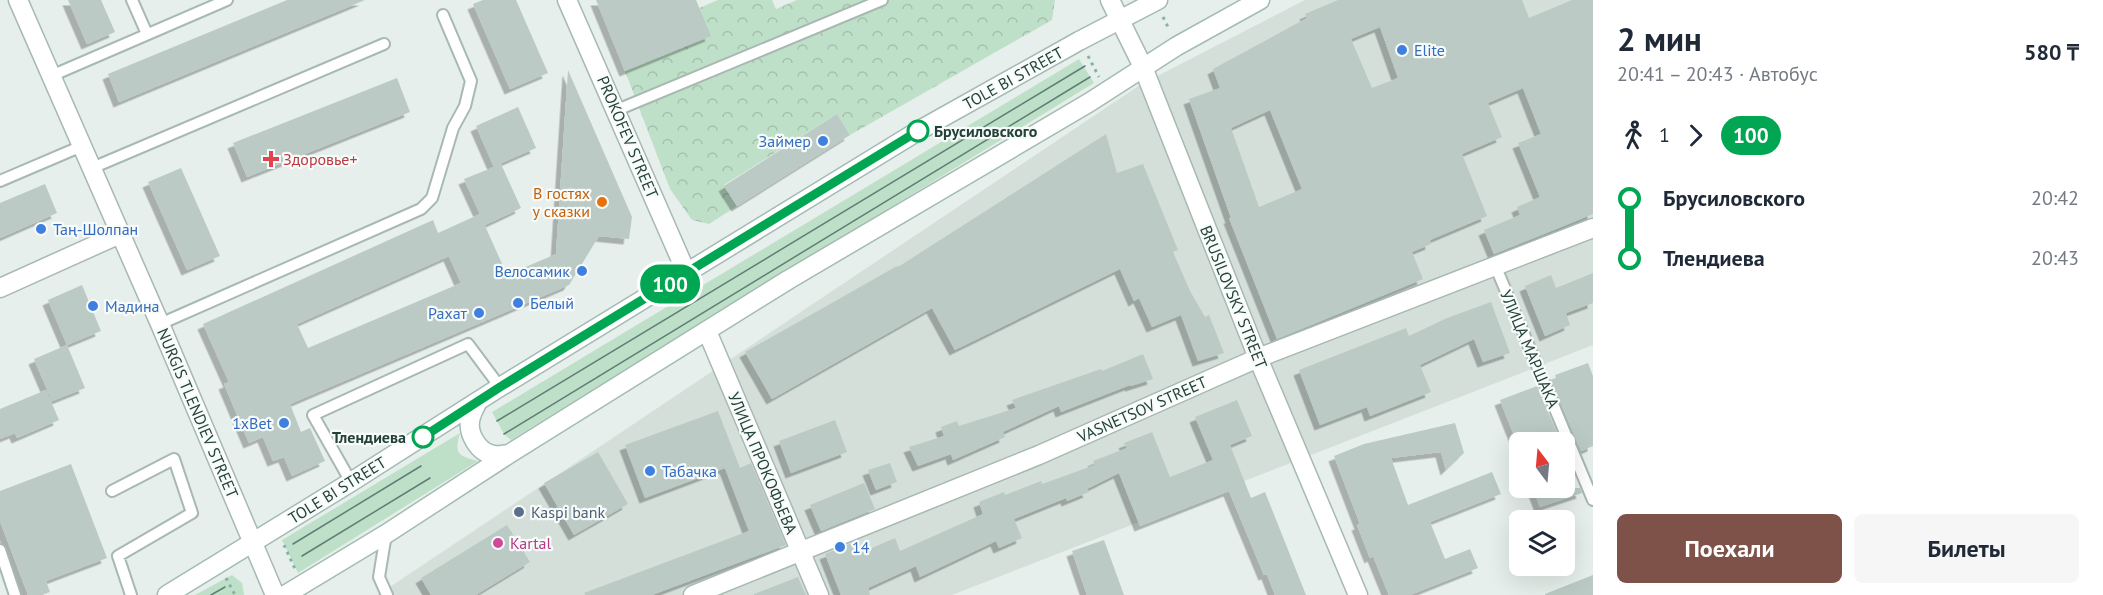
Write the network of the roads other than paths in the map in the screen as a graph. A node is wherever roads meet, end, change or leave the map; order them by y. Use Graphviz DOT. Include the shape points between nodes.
graph roads {
  1 [pos="18,0"];
  2 [pos="132,0"];
  3 [pos="227,0"];
  4 [pos="567,0"];
  5 [pos="882,0"];
  6 [pos="1110,0"];
  7 [pos="1260,0"];
  8 [pos="1160,8"];
  9 [pos="443,15"];
  10 [pos="1120,21"];
  11 [pos="147,34"];
  12 [pos="384,44"];
  13 [pos="1143,67"];
  14 [pos="51,76"];
  15 [pos="617,110"];
  16 [pos="82,146"];
  17 [pos="92,168"];
  18 [pos="0,181"];
  19 [pos="1593,228"];
  20 [pos="120,234"];
  21 [pos="1495,265"];
  22 [pos="687,274"];
  23 [pos="0,288"];
  24 [pos="160,324"];
  25 [pos="707,331"];
  26 [pos="1258,358"];
  27 [pos="500,387"];
  28 [pos="477,403"];
  29 [pos="509,454"];
  30 [pos="351,482"];
  31 [pos="112,491"];
  32 [pos="1593,500"];
  33 [pos="386,534"];
  34 [pos="252,543"];
  35 [pos="0,550"];
  36 [pos="801,552"];
  37 [pos="386,594"];
  38 [pos="15,595"];
  39 [pos="131,595"];
  40 [pos="166,595"];
  41 [pos="275,595"];
  42 [pos="285,595"];
  43 [pos="693,595"];
  44 [pos="819,595"];
  45 [pos="1358,595"];
  1 -- 14 [label="street, NURGIS TLENDIEV STREET"];
  2 -- 11 [label="lane"];
  3 -- 11 [label="lane"];
  4 -- 15 [label="street, PROKOFEV STREET"];
  5 -- 15 [label="lane"];
  6 -- 10 [label="street, BRUSILOVSKY STREET"];
  7 -- 13 [label="street"];
  8 -- 10 [label="street, TOLE BI STREET"];
  9 -- 24 [label="lane" via="471,81 432,198 421,209"];
  10 -- 13 [label="street, BRUSILOVSKY STREET"];
  10 -- 22 [label="street, TOLE BI STREET" via="918,131"];
  11 -- 14 [label="lane"];
  12 -- 17 [label="lane"];
  13 -- 25 [label="street"];
  13 -- 26 [label="street, BRUSILOVSKY STREET"];
  14 -- 16 [label="street, NURGIS TLENDIEV STREET"];
  15 -- 22 [label="street, PROKOFEV STREET"];
  16 -- 17 [label="street, NURGIS TLENDIEV STREET"];
  16 -- 18 [label="lane"];
  17 -- 20 [label="street, NURGIS TLENDIEV STREET"];
  19 -- 21 [label="street, VASNETSOV STREET"];
  20 -- 23 [label="street"];
  20 -- 24 [label="street, NURGIS TLENDIEV STREET"];
  21 -- 26 [label="street, VASNETSOV STREET"];
  21 -- 32 [label="lane, УЛИЦА МАРШАКА"];
  22 -- 27 [label="street, TOLE BI STREET"];
  24 -- 34 [label="street, NURGIS TLENDIEV STREET"];
  25 -- 29 [label="street"];
  25 -- 36 [label="street, УЛИЦА ПРОКОФЬЕВА"];
  26 -- 36 [label="street, VASNETSOV STREET" via="1039,455"];
  26 -- 45 [label="street, BRUSILOVSKY STREET"];
  27 -- 28 [label="street, TOLE BI STREET"];
  27 -- 30 [label="lane" via="468,344 313,416"];
  28 -- 29 [label="street" via="470,418 475,442 484,452"];
  28 -- 30 [label="street, TOLE BI STREET"];
  29 -- 33 [label="street"];
  30 -- 34 [label="street, TOLE BI STREET"];
  31 -- 39 [label="lane" via="174,459 192,513 118,555"];
  33 -- 37 [label="lane" via="380,577"];
  33 -- 42 [label="street"];
  34 -- 40 [label="street, TOLE BI STREET"];
  34 -- 41 [label="street, NURGIS TLENDIEV STREET"];
  35 -- 38 [label="lane"];
  36 -- 43 [label="street, VASNETSOV STREET"];
  36 -- 44 [label="street, УЛИЦА ПРОКОФЬЕВА"];
}
